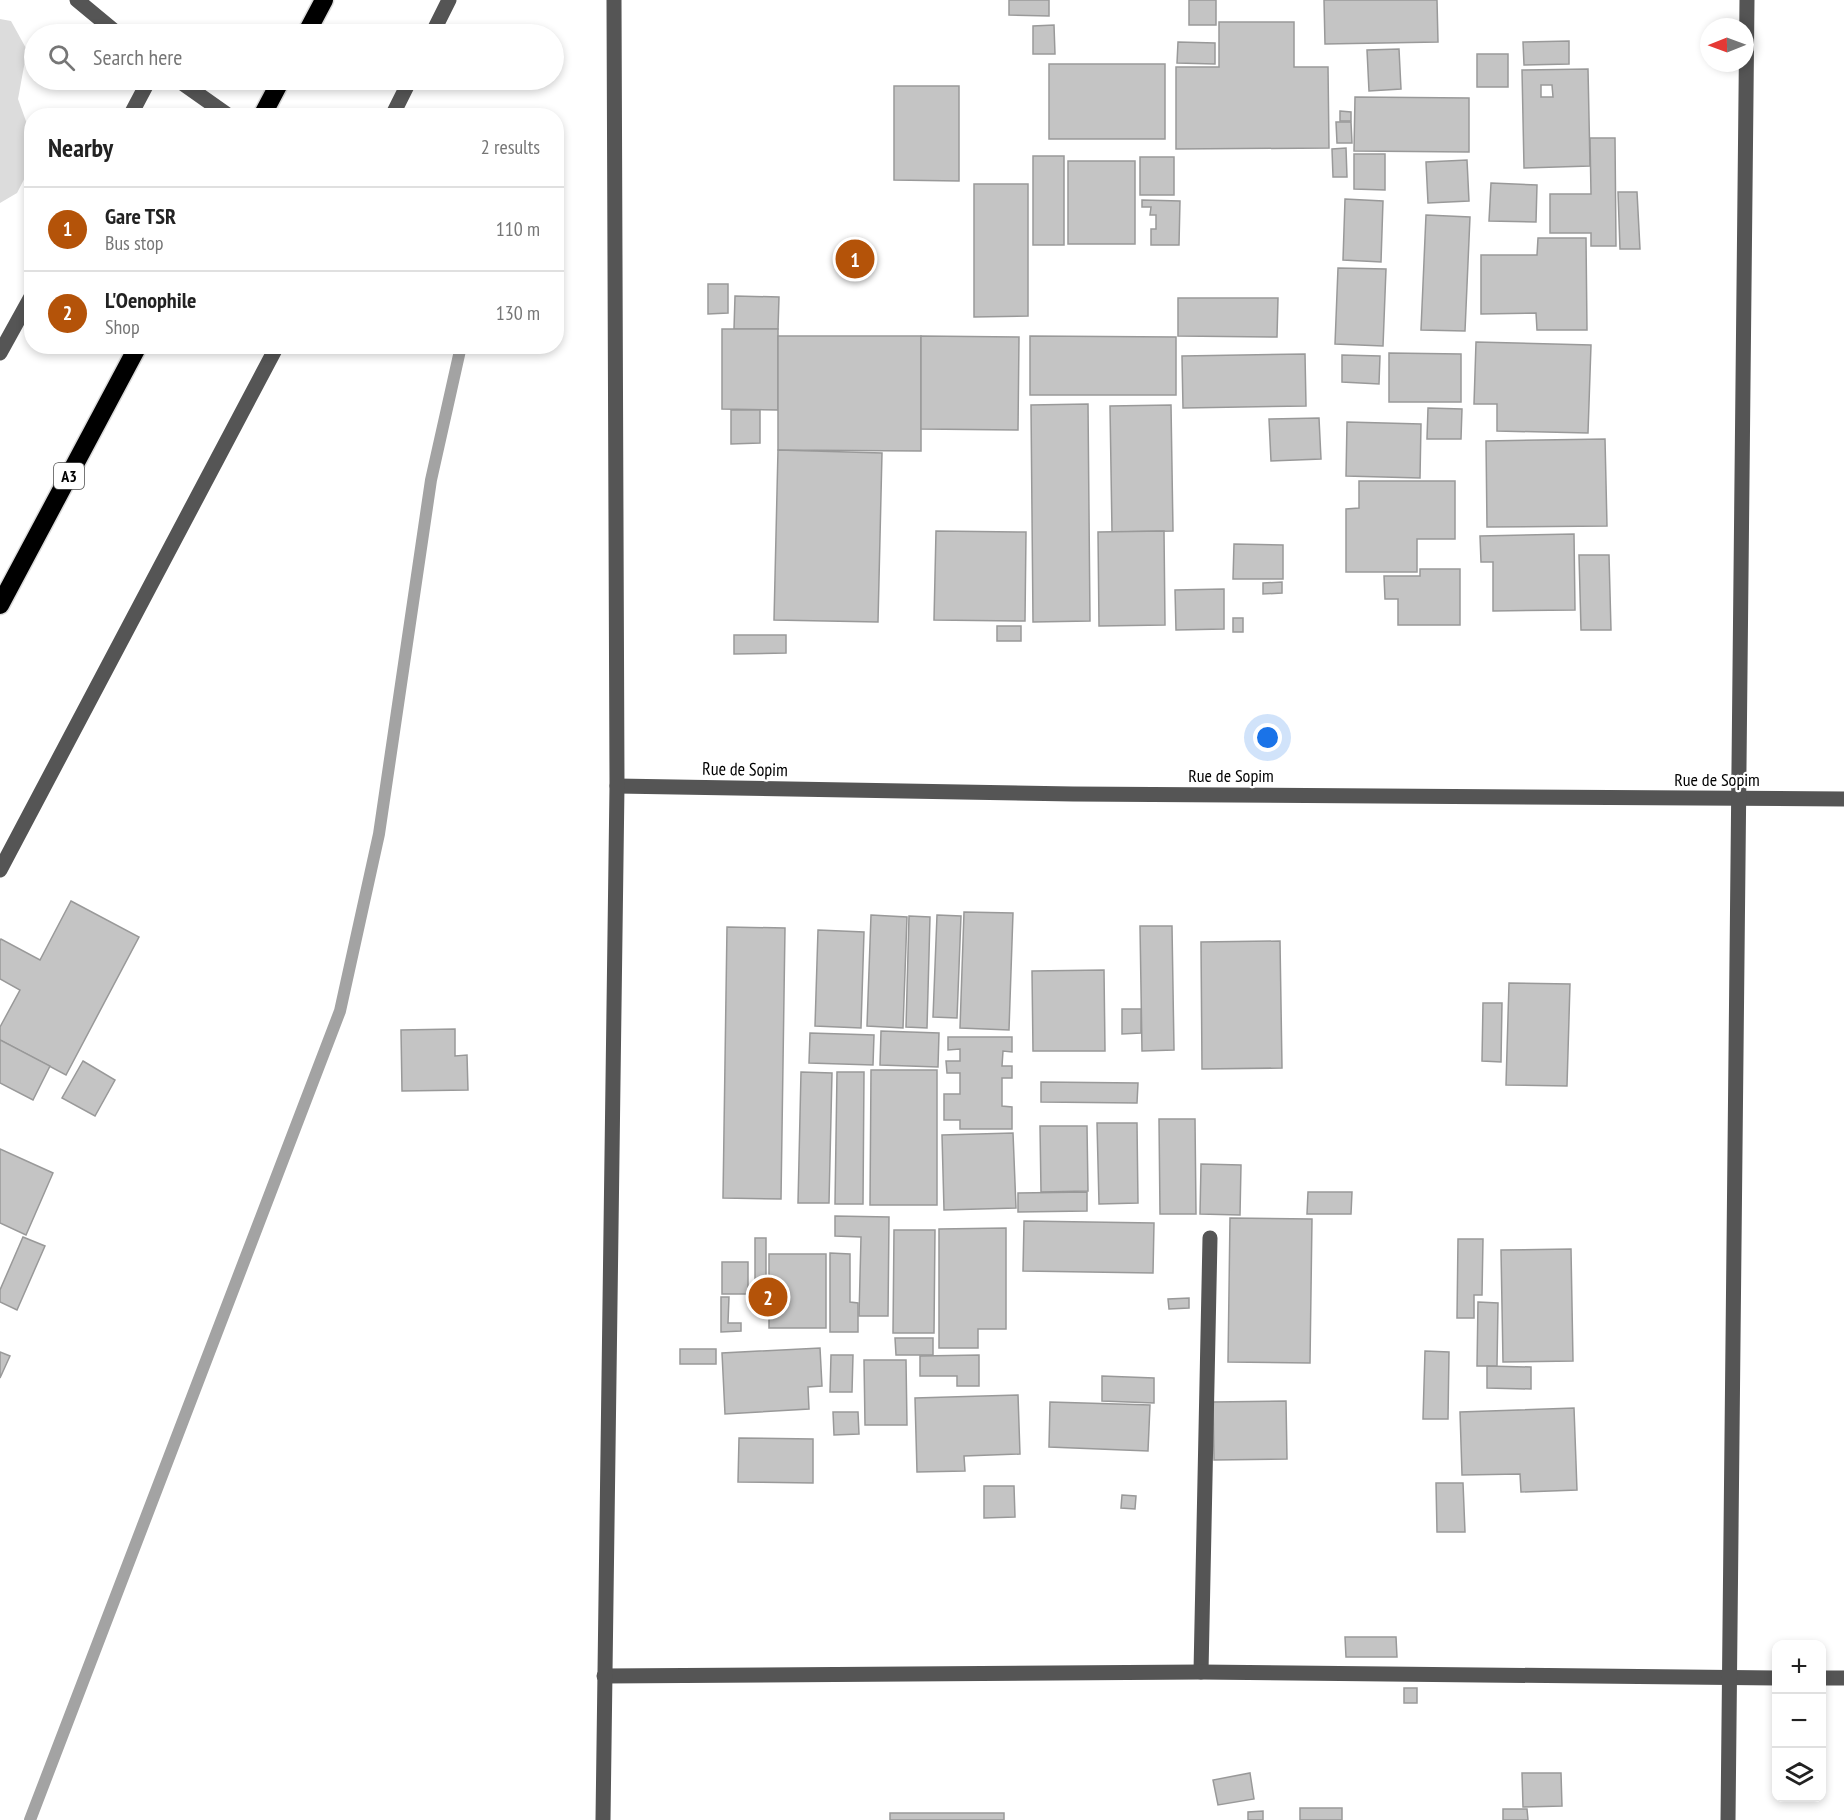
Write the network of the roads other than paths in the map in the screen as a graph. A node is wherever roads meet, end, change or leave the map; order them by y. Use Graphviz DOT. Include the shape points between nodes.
graph roads {
  1 [pos="77,0"];
  2 [pos="324,0"];
  3 [pos="449,0"];
  4 [pos="614,0"];
  5 [pos="1747,0"];
  6 [pos="106,24"];
  7 [pos="311,24"];
  8 [pos="437,24"];
  9 [pos="144,90"];
  10 [pos="192,90"];
  11 [pos="276,90"];
  12 [pos="405,90"];
  13 [pos="134,108"];
  14 [pos="218,108"];
  15 [pos="266,108"];
  16 [pos="396,108"];
  17 [pos="24,310"];
  18 [pos="0,353"];
  19 [pos="134,354"];
  20 [pos="273,354"];
  21 [pos="0,605"];
  22 [pos="617,786"];
  23 [pos="1739,798"];
  24 [pos="1844,799"];
  25 [pos="0,870"];
  26 [pos="1210,1238"];
  27 [pos="1201,1672"];
  28 [pos="604,1676"];
  29 [pos="1730,1678"];
  30 [pos="1772,1678"];
  31 [pos="1826,1678"];
  32 [pos="1844,1678"];
  33 [pos="603,1820"];
  34 [pos="1728,1820"];
  1 -- 6 [label="street"];
  2 -- 7 [label="highway"];
  3 -- 8 [label="street"];
  4 -- 22 [label="street"];
  5 -- 23 [label="street"];
  9 -- 13 [label="street"];
  10 -- 14 [label="street"];
  11 -- 15 [label="highway"];
  12 -- 16 [label="street"];
  17 -- 18 [label="street"];
  19 -- 21 [label="highway, A3"];
  20 -- 25 [label="street"];
  22 -- 23 [label="street, Rue de Sopim"];
  22 -- 28 [label="street"];
  23 -- 24 [label="street, Rue de Sopim"];
  23 -- 29 [label="street"];
  26 -- 27 [label="street"];
  27 -- 28 [label="street"];
  27 -- 29 [label="street"];
  28 -- 33 [label="street"];
  29 -- 30 [label="street"];
  29 -- 34 [label="street"];
  31 -- 32 [label="street"];
}
